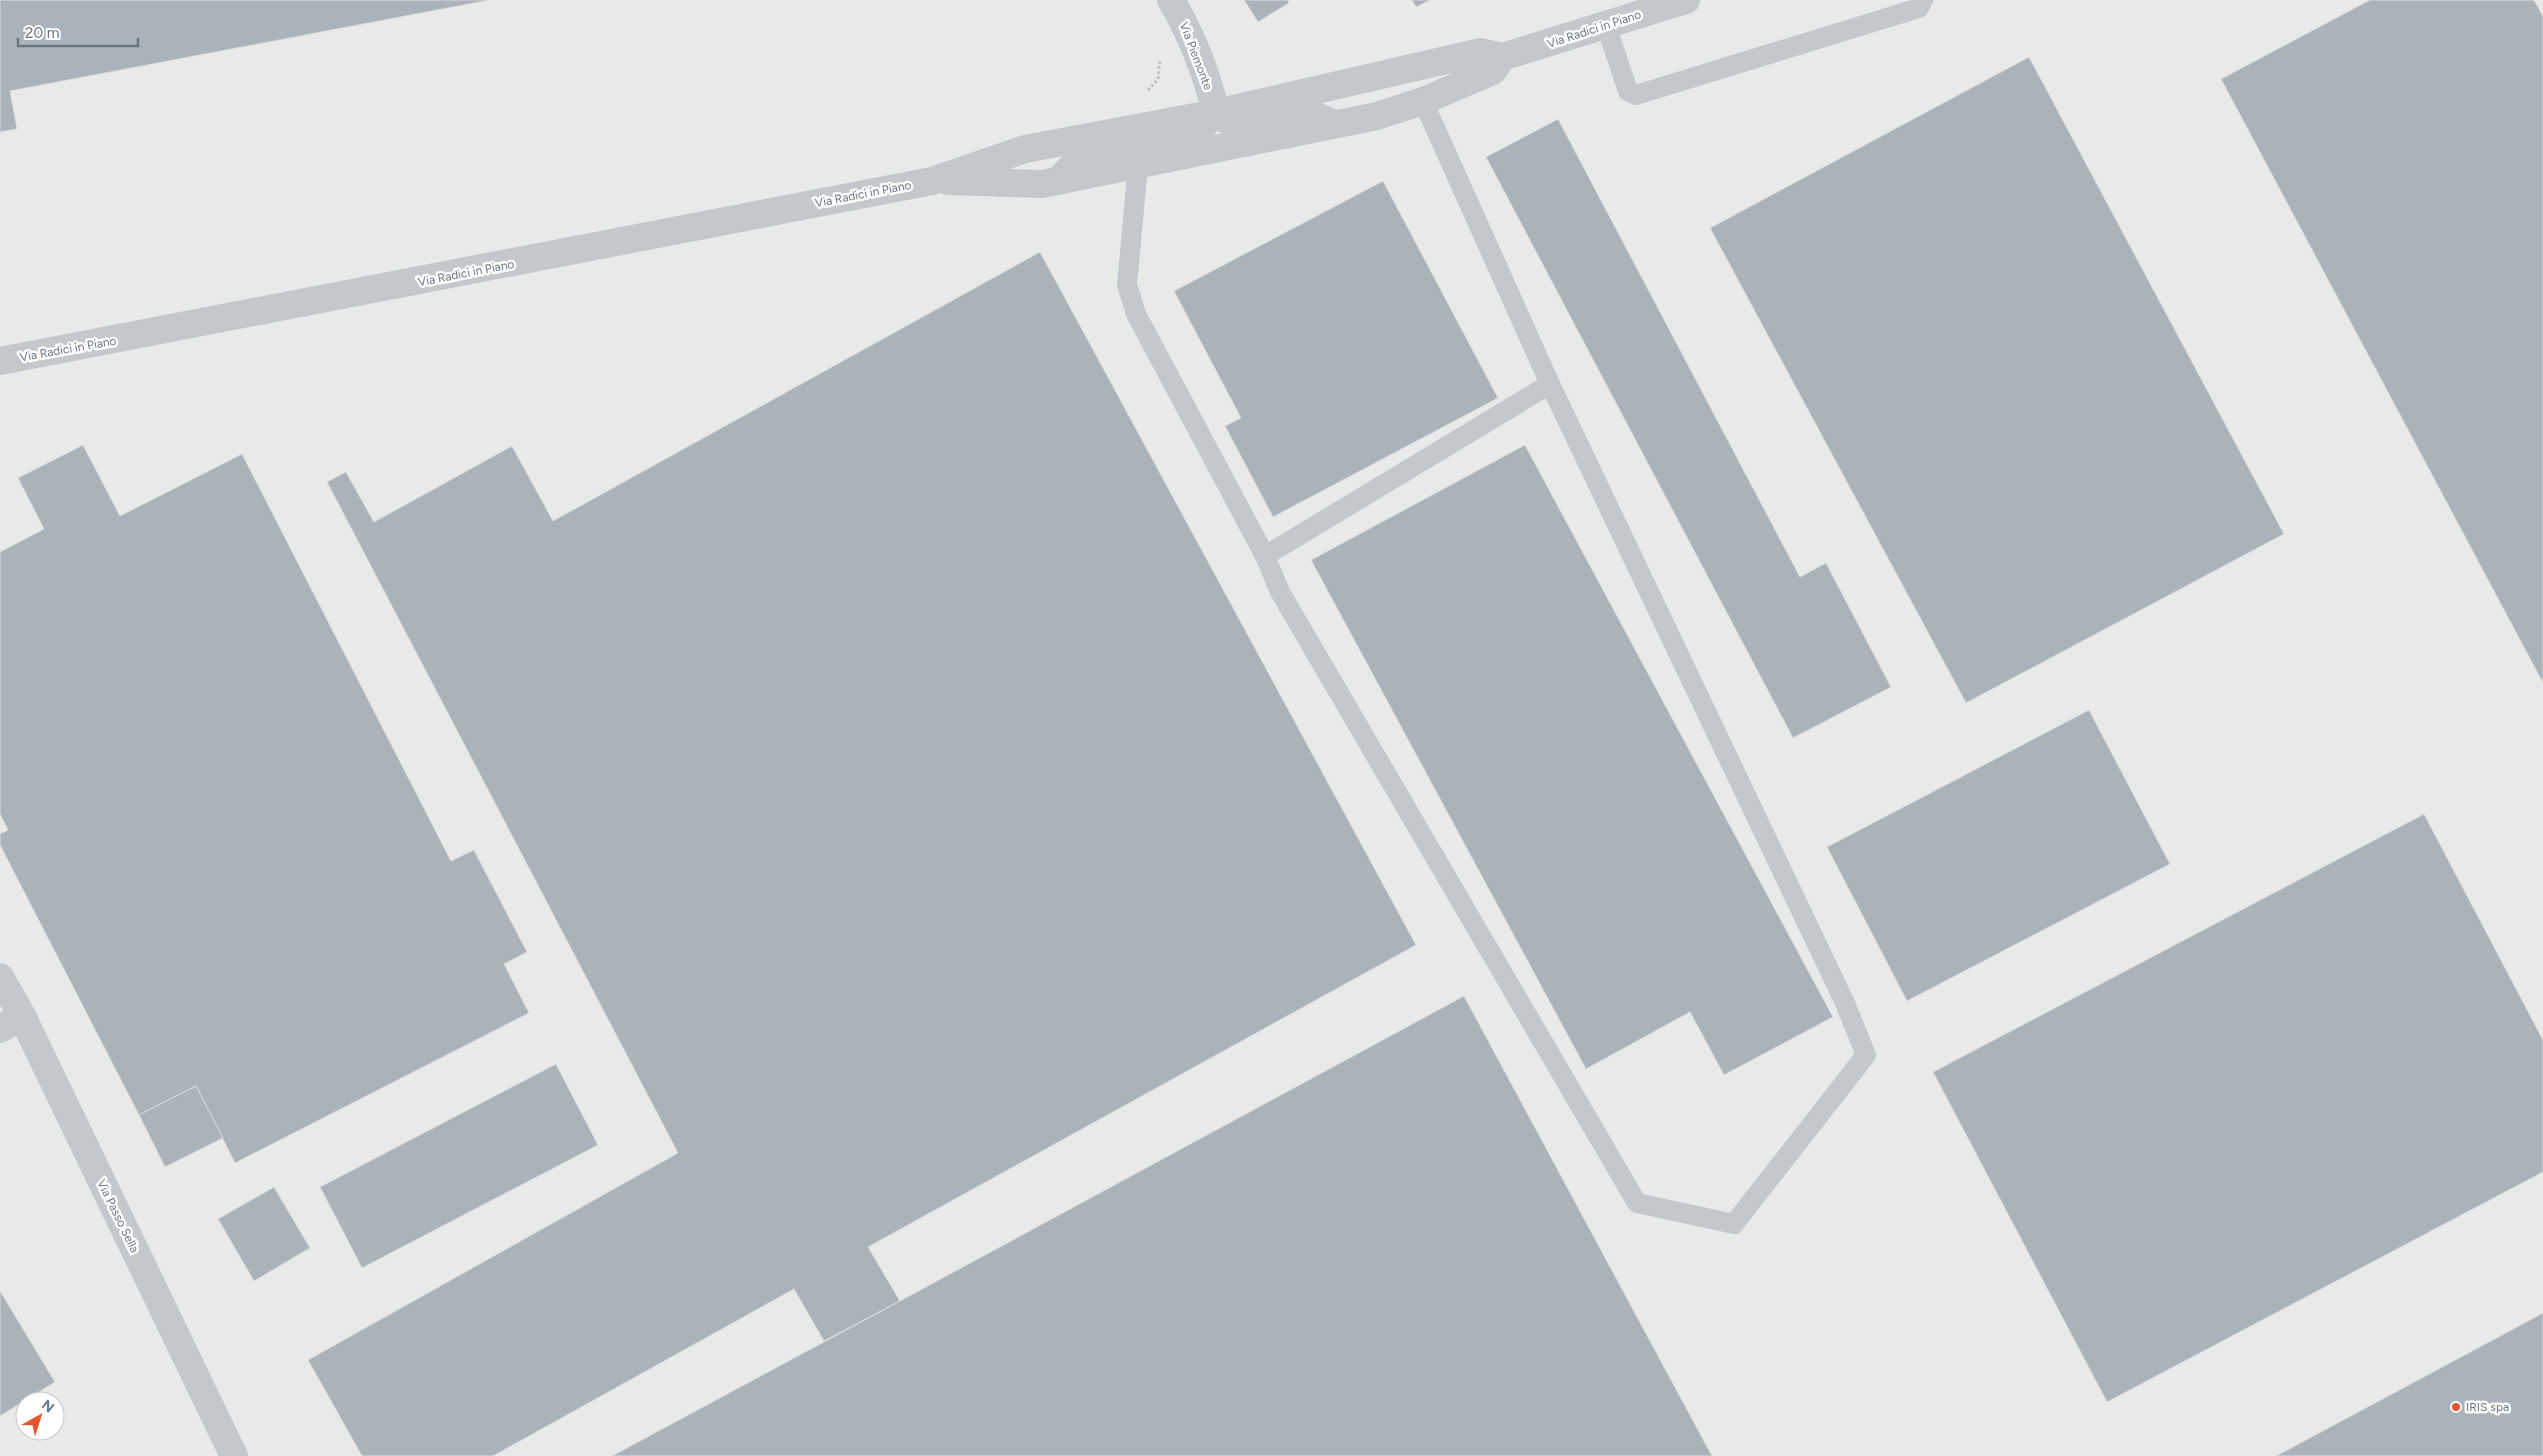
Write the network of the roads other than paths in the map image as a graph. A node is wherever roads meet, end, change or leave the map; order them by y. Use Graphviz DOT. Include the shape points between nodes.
graph roads {
  1 [pos="1171,0"];
  2 [pos="1686,0"];
  3 [pos="1922,0"];
  4 [pos="1606,25"];
  5 [pos="1502,57"];
  6 [pos="1423,102"];
  7 [pos="1216,113"];
  8 [pos="1335,124"];
  9 [pos="1138,165"];
  10 [pos="1059,180"];
  11 [pos="932,181"];
  12 [pos="0,361"];
  13 [pos="1550,384"];
  14 [pos="1265,556"];
  15 [pos="0,977"];
  16 [pos="11,1022"];
  17 [pos="234,1456"];
  1 -- 7 [label="street, Via Piemonte" via="1181,17"];
  2 -- 4 [label="street, Via Radici in Piano"];
  3 -- 4 [label="lane" via="1919,8 1636,95 1628,91"];
  4 -- 5 [label="street, Via Radici in Piano"];
  5 -- 6 [label="street" via="1493,71"];
  5 -- 7 [label="street" via="1481,52"];
  6 -- 8 [label="street"];
  6 -- 13 [label="lane"];
  7 -- 8 [label="street" via="1237,126 1307,112"];
  7 -- 10 [label="street" via="1193,135 1081,157"];
  7 -- 11 [label="street" via="1025,149"];
  8 -- 9 [label="street"];
  9 -- 10 [label="street"];
  9 -- 14 [label="lane" via="1127,285 1136,314"];
  10 -- 11 [label="street" via="1042,184"];
  11 -- 12 [label="street, Via Radici in Piano"];
  13 -- 14 [label="lane"];
  13 -- 14 [label="lane" via="1845,1003 1866,1055 1734,1224 1637,1203 1280,592"];
  15 -- 16 [label="street, Via Passo Sella"];
  16 -- 17 [label="street, Via Passo Sella"];
}
